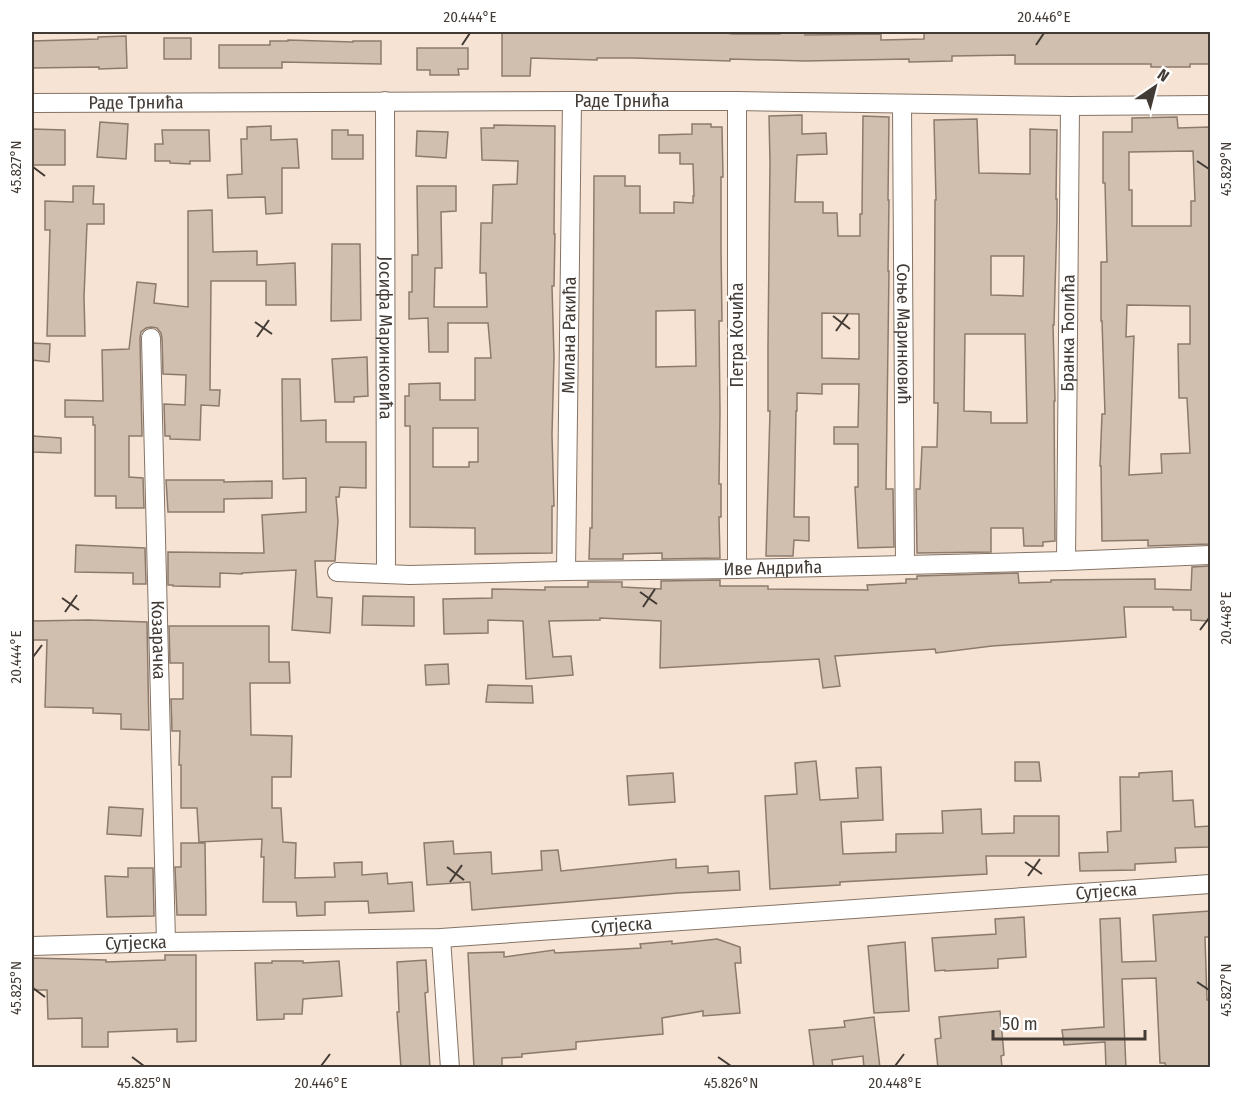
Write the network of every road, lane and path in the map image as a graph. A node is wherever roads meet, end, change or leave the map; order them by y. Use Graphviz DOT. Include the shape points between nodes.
graph roads {
  1 [pos="385,101"];
  2 [pos="572,101"];
  3 [pos="737,101"];
  4 [pos="32,103"];
  5 [pos="902,104"];
  6 [pos="1210,105"];
  7 [pos="1070,106"];
  8 [pos="151,338"];
  9 [pos="1210,555"];
  10 [pos="1066,561"];
  11 [pos="905,564"];
  12 [pos="737,569"];
  13 [pos="566,571"];
  14 [pos="337,572"];
  15 [pos="386,574"];
  16 [pos="1210,884"];
  17 [pos="441,938"];
  18 [pos="166,942"];
  19 [pos="32,946"];
  20 [pos="450,1068"];
  1 -- 2 [label="street, Раде Трнића"];
  1 -- 4 [label="street, Раде Трнића"];
  1 -- 15 [label="street, Јосифа Маринковића"];
  2 -- 3 [label="street, Раде Трнића"];
  2 -- 13 [label="street, Милана Ракића"];
  3 -- 5 [label="street, Раде Трнића"];
  3 -- 12 [label="street, Петра Кочића"];
  5 -- 7 [label="street, Раде Трнића"];
  5 -- 11 [label="street, Соње Маринковић"];
  6 -- 7 [label="street, Раде Трнића"];
  7 -- 10 [label="street, Бранка Ћопића"];
  8 -- 18 [label="street, Козарачка"];
  9 -- 10 [label="street, Иве Андрића"];
  10 -- 11 [label="street, Иве Андрића"];
  11 -- 12 [label="street, Иве Андрића"];
  12 -- 13 [label="street, Иве Андрића"];
  13 -- 15 [label="street, Иве Андрића"];
  14 -- 15 [label="street, Иве Андрића"];
  16 -- 17 [label="street, Сутјеска"];
  17 -- 18 [label="street, Сутјеска"];
  17 -- 20 [label="street"];
  18 -- 19 [label="street, Сутјеска"];
}
